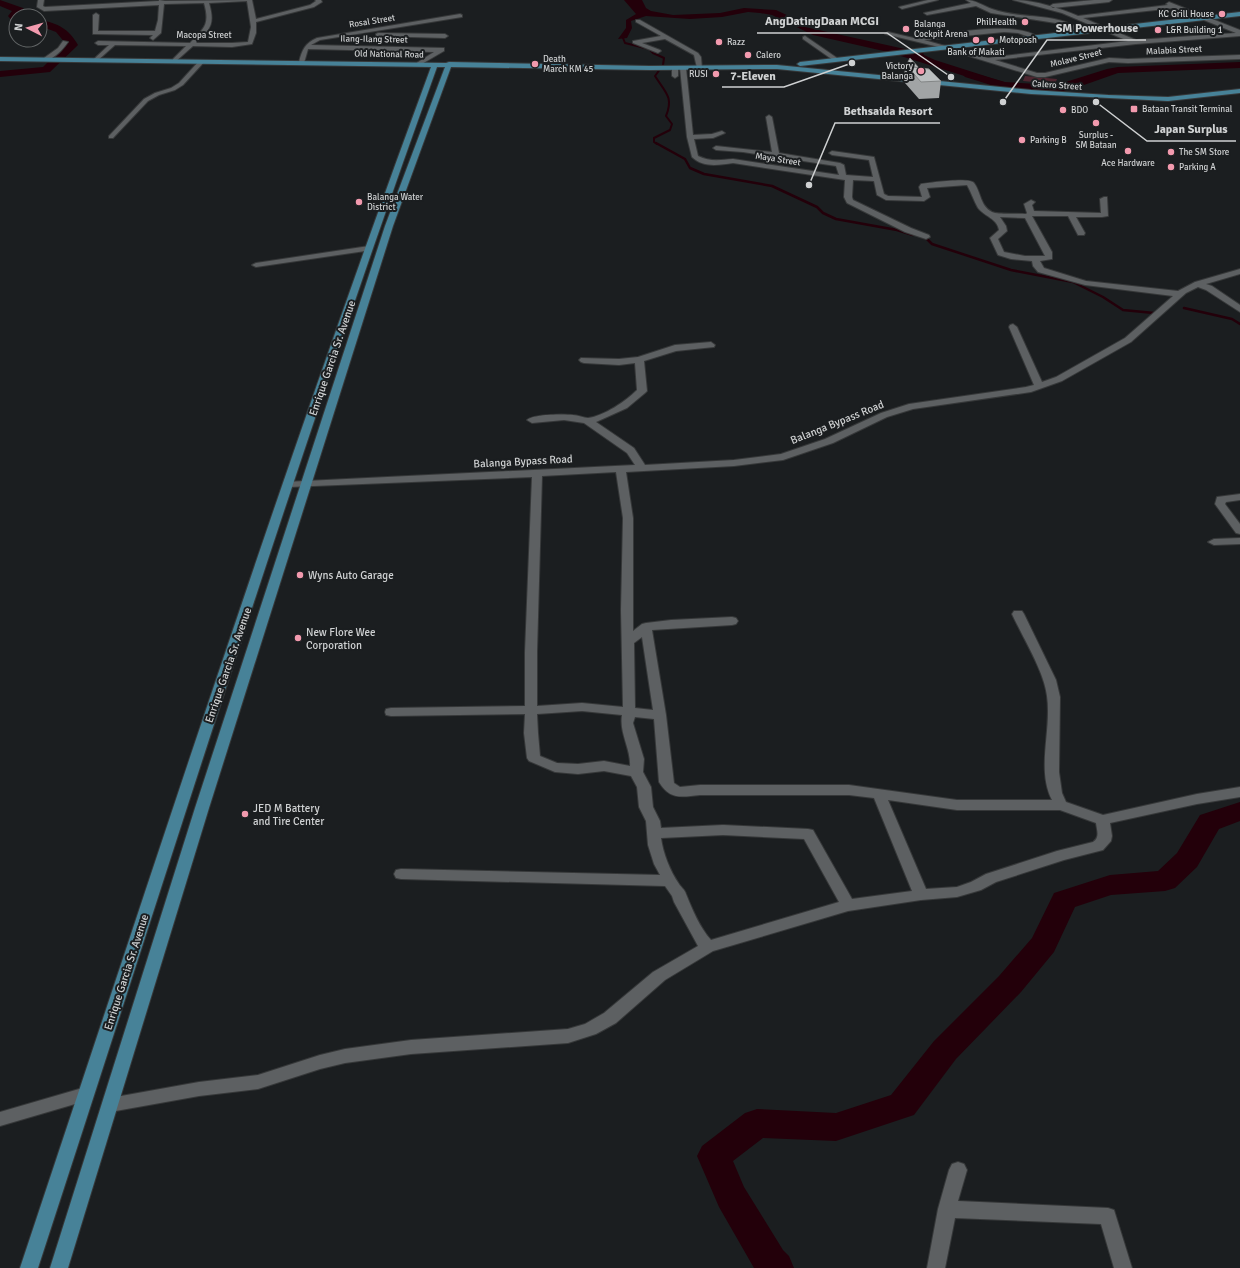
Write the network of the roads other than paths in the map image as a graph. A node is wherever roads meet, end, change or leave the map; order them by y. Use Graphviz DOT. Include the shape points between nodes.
graph roads {
  1 [pos="41,0"];
  2 [pos="206,0"];
  3 [pos="247,0"];
  4 [pos="318,0"];
  5 [pos="935,0"];
  6 [pos="983,0"];
  7 [pos="1016,0"];
  8 [pos="1109,0"];
  9 [pos="1160,0"];
  10 [pos="162,1"];
  11 [pos="972,2"];
  12 [pos="1176,6"];
  13 [pos="902,7"];
  14 [pos="1048,7"];
  15 [pos="920,10"];
  16 [pos="927,13"];
  17 [pos="1240,14"];
  18 [pos="96,15"];
  19 [pos="460,16"];
  20 [pos="936,16"];
  21 [pos="1079,17"];
  22 [pos="1204,18"];
  23 [pos="253,21"];
  24 [pos="638,21"];
  25 [pos="1108,29"];
  26 [pos="445,32"];
  27 [pos="1081,32"];
  28 [pos="158,33"];
  29 [pos="1240,33"];
  30 [pos="888,34"];
  31 [pos="346,35"];
  32 [pos="666,37"];
  33 [pos="1034,37"];
  34 [pos="805,38"];
  35 [pos="910,40"];
  36 [pos="65,42"];
  37 [pos="1136,42"];
  38 [pos="98,43"];
  39 [pos="114,43"];
  40 [pos="149,44"];
  41 [pos="190,44"];
  42 [pos="1109,45"];
  43 [pos="306,47"];
  44 [pos="945,47"];
  45 [pos="1086,48"];
  46 [pos="442,50"];
  47 [pos="658,51"];
  48 [pos="1126,51"];
  49 [pos="1240,57"];
  50 [pos="48,59"];
  51 [pos="97,59"];
  52 [pos="2,60"];
  53 [pos="175,60"];
  54 [pos="835,60"];
  55 [pos="985,60"];
  56 [pos="1109,60"];
  57 [pos="202,61"];
  58 [pos="302,62"];
  59 [pos="418,64"];
  60 [pos="435,64"];
  61 [pos="448,64"];
  62 [pos="777,67"];
  63 [pos="675,68"];
  64 [pos="683,68"];
  65 [pos="700,68"];
  66 [pos="675,76"];
  67 [pos="1240,91"];
  68 [pos="769,117"];
  69 [pos="722,134"];
  70 [pos="111,137"];
  71 [pos="690,137"];
  72 [pos="716,148"];
  73 [pos="743,150"];
  74 [pos="832,153"];
  75 [pos="776,155"];
  76 [pos="734,161"];
  77 [pos="846,178"];
  78 [pos="877,179"];
  79 [pos="1104,200"];
  80 [pos="1031,202"];
  81 [pos="1029,214"];
  82 [pos="1071,214"];
  83 [pos="994,215"];
  84 [pos="383,226"];
  85 [pos="1081,233"];
  86 [pos="926,237"];
  87 [pos="369,248"];
  88 [pos="1035,258"];
  89 [pos="256,266"];
  90 [pos="1240,271"];
  91 [pos="1198,284"];
  92 [pos="1181,294"];
  93 [pos="1240,309"];
  94 [pos="1013,327"];
  95 [pos="711,345"];
  96 [pos="584,360"];
  97 [pos="639,360"];
  98 [pos="1039,386"];
  99 [pos="532,420"];
  100 [pos="588,421"];
  101 [pos="620,468"];
  102 [pos="641,468"];
  103 [pos="537,472"];
  104 [pos="307,483"];
  105 [pos="289,484"];
  106 [pos="1240,497"];
  107 [pos="1240,531"];
  108 [pos="1240,541"];
  109 [pos="1214,542"];
  110 [pos="1018,614"];
  111 [pos="732,621"];
  112 [pos="646,627"];
  113 [pos="628,642"];
  114 [pos="531,710"];
  115 [pos="629,711"];
  116 [pos="391,712"];
  117 [pos="660,715"];
  118 [pos="636,772"];
  119 [pos="1240,792"];
  120 [pos="878,794"];
  121 [pos="1061,805"];
  122 [pos="202,808"];
  123 [pos="180,810"];
  124 [pos="1102,820"];
  125 [pos="654,833"];
  126 [pos="401,874"];
  127 [pos="670,881"];
  128 [pos="921,895"];
  129 [pos="848,905"];
  130 [pos="708,946"];
  131 [pos="86,1094"];
  132 [pos="110,1105"];
  133 [pos="0,1119"];
  134 [pos="958,1170"];
  135 [pos="947,1209"];
  136 [pos="29,1268"];
  137 [pos="59,1268"];
  138 [pos="936,1268"];
  139 [pos="1123,1268"];
  1 -- 10 [label="street" via="40,7 44,9"];
  2 -- 3 [label="street"];
  2 -- 10 [label="street"];
  2 -- 41 [label="street" via="209,23"];
  3 -- 23 [label="street, Macopa Street"];
  4 -- 23 [label="street" via="318,3 312,6"];
  5 -- 13 [label="street"];
  6 -- 11 [label="street"];
  7 -- 14 [label="street"];
  8 -- 14 [label="street"];
  9 -- 12 [label="street"];
  10 -- 28 [label="street" via="162,21"];
  11 -- 16 [label="street"];
  11 -- 27 [label="street" via="1001,14 1063,23"];
  12 -- 21 [label="street"];
  12 -- 22 [label="street"];
  14 -- 21 [label="street"];
  15 -- 16 [label="street"];
  16 -- 20 [label="street"];
  17 -- 22 [label="main road"];
  18 -- 28 [label="street" via="94,32 97,33"];
  19 -- 26 [label="street, Rosal Street"];
  21 -- 25 [label="street"];
  22 -- 25 [label="main road"];
  22 -- 29 [label="street"];
  23 -- 41 [label="street, Macopa Street" via="250,43"];
  24 -- 32 [label="street"];
  25 -- 27 [label="main road"];
  25 -- 37 [label="street"];
  26 -- 31 [label="street"];
  26 -- 31 [label="street, Rosal Street"];
  26 -- 46 [label="street"];
  27 -- 33 [label="main road"];
  28 -- 40 [label="street"];
  29 -- 37 [label="street"];
  30 -- 35 [label="street, Molave Street"];
  31 -- 43 [label="street, Rosal Street" via="319,39 308,43"];
  32 -- 47 [label="street" via="635,42"];
  32 -- 65 [label="street" via="696,54"];
  33 -- 35 [label="street" via="1019,31 1004,30"];
  33 -- 44 [label="main road"];
  34 -- 54 [label="street"];
  35 -- 44 [label="street, Molave Street"];
  36 -- 50 [label="street"];
  37 -- 42 [label="street"];
  38 -- 39 [label="street, Macopa Street"];
  39 -- 40 [label="street, Macopa Street"];
  39 -- 51 [label="street"];
  40 -- 41 [label="street, Macopa Street"];
  41 -- 53 [label="street"];
  42 -- 45 [label="street"];
  42 -- 48 [label="street"];
  43 -- 46 [label="street, Ilang-Ilang Street"];
  43 -- 58 [label="street"];
  44 -- 54 [label="main road"];
  44 -- 55 [label="street, Molave Street"];
  45 -- 55 [label="street"];
  45 -- 56 [label="street, Molave Street"];
  46 -- 59 [label="street"];
  49 -- 56 [label="street, Malabia Street"];
  50 -- 51 [label="main road, Old National Road"];
  50 -- 52 [label="main road, Old National Road"];
  51 -- 53 [label="main road, Old National Road"];
  53 -- 57 [label="main road, Old National Road"];
  54 -- 62 [label="main road"];
  55 -- 56 [label="street, Molave Street" via="1037,75"];
  57 -- 58 [label="main road, Old National Road"];
  57 -- 70 [label="street" via="181,84 146,100"];
  58 -- 59 [label="main road, Old National Road"];
  59 -- 60 [label="main road, Old National Road"];
  60 -- 61 [label="main road, Old National Road"];
  60 -- 84 [label="main road, Enrique Garcia Sr. Avenue"];
  61 -- 63 [label="main road, Old National Road"];
  61 -- 84 [label="main road, Enrique Garcia Sr. Avenue"];
  62 -- 65 [label="main road, Old National Road"];
  62 -- 67 [label="main road, Calero Street" via="1108,97 1168,99"];
  63 -- 64 [label="main road, Old National Road"];
  63 -- 66 [label="street"];
  64 -- 65 [label="main road, Old National Road"];
  64 -- 71 [label="street"];
  68 -- 75 [label="street"];
  69 -- 71 [label="street"];
  71 -- 76 [label="street, Maya Street" via="695,156 700,163"];
  72 -- 73 [label="street"];
  73 -- 75 [label="street"];
  73 -- 76 [label="street"];
  74 -- 78 [label="street" via="872,158"];
  75 -- 77 [label="street" via="838,164"];
  76 -- 77 [label="street, Maya Street"];
  77 -- 78 [label="street, Maya Street"];
  77 -- 86 [label="street" via="850,201"];
  78 -- 83 [label="street" via="881,196 886,198 924,198 924,186 970,183 982,207"];
  79 -- 82 [label="street" via="1105,214"];
  80 -- 81 [label="street" via="1028,204"];
  81 -- 82 [label="street"];
  81 -- 83 [label="street"];
  81 -- 88 [label="street" via="1049,257"];
  82 -- 85 [label="street"];
  83 -- 88 [label="street" via="1003,226 1003,230 994,238 1001,253 1014,258"];
  84 -- 87 [label="main road, Enrique Garcia Sr. Avenue"];
  84 -- 104 [label="main road, Enrique Garcia Sr. Avenue"];
  87 -- 89 [label="street"];
  87 -- 105 [label="main road, Enrique Garcia Sr. Avenue"];
  88 -- 92 [label="street" via="1041,270 1085,284"];
  90 -- 91 [label="street, Balanga Bypass Road"];
  91 -- 92 [label="street, Balanga Bypass Road"];
  91 -- 93 [label="street" via="1209,288"];
  92 -- 98 [label="street, Balanga Bypass Road" via="1128,340 1059,379"];
  94 -- 98 [label="street"];
  95 -- 97 [label="street" via="675,348"];
  96 -- 97 [label="street"];
  97 -- 100 [label="street" via="642,391 632,402 608,415"];
  98 -- 102 [label="street, Balanga Bypass Road" via="1021,391 912,406 884,415 829,441 783,457 734,463"];
  99 -- 100 [label="street" via="556,417"];
  100 -- 102 [label="street" via="614,441 634,452"];
  101 -- 102 [label="street, Balanga Bypass Road"];
  101 -- 103 [label="street, Balanga Bypass Road"];
  101 -- 113 [label="street" via="628,516"];
  103 -- 104 [label="street, Balanga Bypass Road"];
  103 -- 114 [label="street"];
  104 -- 105 [label="street, Balanga Bypass Road"];
  104 -- 122 [label="main road, Enrique Garcia Sr. Avenue"];
  105 -- 123 [label="main road, Enrique Garcia Sr. Avenue"];
  106 -- 107 [label="street" via="1221,499 1220,504"];
  108 -- 109 [label="street"];
  110 -- 121 [label="street" via="1052,685 1052,772 1055,793"];
  111 -- 112 [label="street"];
  112 -- 113 [label="street"];
  112 -- 117 [label="street"];
  113 -- 115 [label="street"];
  114 -- 115 [label="street" via="582,707"];
  114 -- 116 [label="street"];
  114 -- 118 [label="street" via="534,758 555,767 578,769 604,766"];
  115 -- 117 [label="street"];
  115 -- 118 [label="street" via="628,723 637,759"];
  117 -- 120 [label="street" via="666,782 675,793 700,790 838,790"];
  118 -- 125 [label="street" via="644,787 646,807 653,821"];
  119 -- 124 [label="street"];
  120 -- 121 [label="street" via="957,805"];
  120 -- 128 [label="street"];
  121 -- 124 [label="street"];
  122 -- 123 [label="main road"];
  122 -- 132 [label="main road, Enrique Garcia Sr. Avenue"];
  123 -- 131 [label="main road, Enrique Garcia Sr. Avenue"];
  124 -- 128 [label="street" via="1105,836 1104,841 1098,846 991,878 957,892"];
  125 -- 127 [label="street" via="661,864"];
  125 -- 129 [label="street" via="723,830 808,834"];
  126 -- 127 [label="street"];
  127 -- 130 [label="street" via="701,939"];
  128 -- 129 [label="street"];
  129 -- 130 [label="street"];
  130 -- 132 [label="street" via="659,976 610,1018 590,1029 568,1036 411,1047 351,1055 258,1082 199,1088"];
  131 -- 133 [label="street"];
  131 -- 136 [label="main road, Enrique Garcia Sr. Avenue"];
  132 -- 137 [label="main road, Enrique Garcia Sr. Avenue"];
  134 -- 135 [label="street"];
  135 -- 138 [label="street"];
  135 -- 139 [label="street" via="1108,1216"];
}
